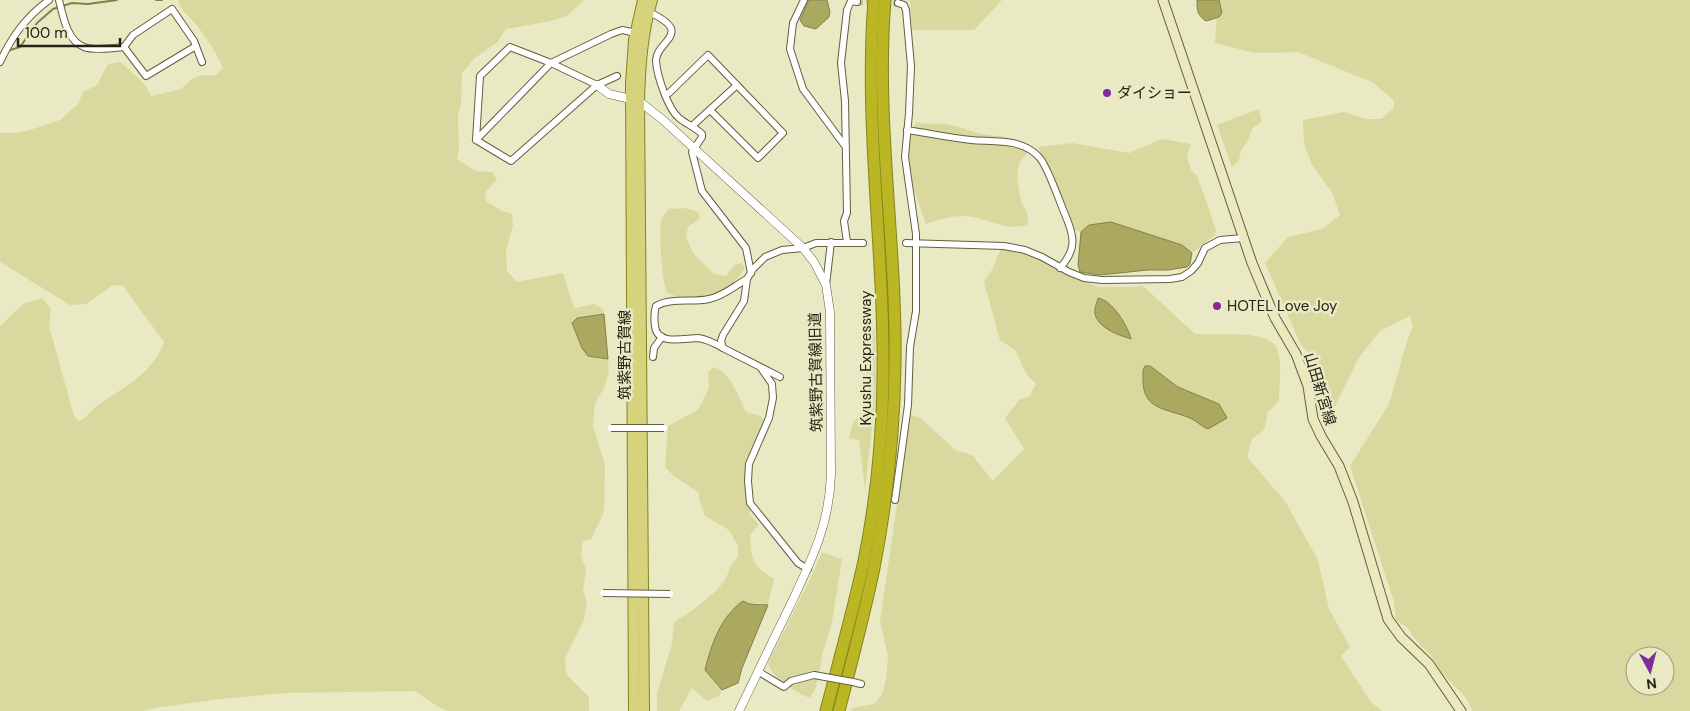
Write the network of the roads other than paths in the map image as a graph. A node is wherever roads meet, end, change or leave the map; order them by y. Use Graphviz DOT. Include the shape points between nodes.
graph roads {
  1 [pos="49,0"];
  2 [pos="643,0"];
  3 [pos="652,0"];
  4 [pos="804,0"];
  5 [pos="874,0"];
  6 [pos="885,0"];
  7 [pos="1164,0"];
  8 [pos="59,1"];
  9 [pos="853,1"];
  10 [pos="898,4"];
  11 [pos="649,12"];
  12 [pos="636,33"];
  13 [pos="196,46"];
  14 [pos="124,47"];
  15 [pos="0,62"];
  16 [pos="202,62"];
  17 [pos="551,63"];
  18 [pos="616,76"];
  19 [pos="597,85"];
  20 [pos="737,85"];
  21 [pos="665,95"];
  22 [pos="635,100"];
  23 [pos="710,110"];
  24 [pos="692,126"];
  25 [pos="907,130"];
  26 [pos="476,140"];
  27 [pos="845,146"];
  28 [pos="693,148"];
  29 [pos="1243,238"];
  30 [pos="831,242"];
  31 [pos="847,242"];
  32 [pos="863,243"];
  33 [pos="906,243"];
  34 [pos="915,244"];
  35 [pos="803,248"];
  36 [pos="1060,268"];
  37 [pos="749,276"];
  38 [pos="826,285"];
  39 [pos="662,337"];
  40 [pos="723,348"];
  41 [pos="653,357"];
  42 [pos="761,367"];
  43 [pos="780,377"];
  44 [pos="611,428"];
  45 [pos="664,428"];
  46 [pos="895,500"];
  47 [pos="808,569"];
  48 [pos="603,593"];
  49 [pos="670,594"];
  50 [pos="759,672"];
  51 [pos="861,684"];
  52 [pos="634,711"];
  53 [pos="644,711"];
  54 [pos="739,711"];
  55 [pos="826,711"];
  56 [pos="838,711"];
  57 [pos="1461,711"];
  1 -- 15 [label="street" via="20,26"];
  2 -- 12 [label="main road, 筑紫野古賀線"];
  3 -- 11 [label="main road, 筑紫野古賀線"];
  4 -- 27 [label="street" via="793,23 790,49 803,89"];
  5 -- 55 [label="highway, Kyushu Expressway" via="872,115 883,330 880,444 864,559"];
  6 -- 56 [label="highway, Kyushu Expressway" via="883,64 895,313 894,410 885,504 874,568"];
  7 -- 29 [label="main road, 山田新宮線"];
  8 -- 14 [label="street" via="67,27 85,48"];
  9 -- 27 [label="street" via="847,10 841,63"];
  10 -- 25 [label="street" via="904,5 906,10 911,66"];
  11 -- 21 [label="street" via="670,27 669,41 657,53 656,60"];
  11 -- 22 [label="main road, 筑紫野古賀線"];
  12 -- 17 [label="street" via="622,30"];
  12 -- 22 [label="main road, 筑紫野古賀線" via="632,62"];
  13 -- 14 [label="street" via="146,76"];
  13 -- 14 [label="street" via="172,9 133,35"];
  13 -- 16 [label="street"];
  17 -- 19 [label="street"];
  17 -- 26 [label="street"];
  17 -- 26 [label="street" via="510,48 480,76"];
  18 -- 19 [label="street"];
  19 -- 22 [label="street" via="609,94"];
  19 -- 26 [label="street" via="511,161"];
  20 -- 21 [label="street" via="708,55"];
  20 -- 23 [label="street"];
  20 -- 23 [label="street" via="783,133 758,158"];
  21 -- 24 [label="street" via="677,117"];
  22 -- 28 [label="street, 筑紫野古賀線旧道"];
  22 -- 52 [label="main road, 筑紫野古賀線"];
  22 -- 53 [label="main road, 筑紫野古賀線"];
  23 -- 24 [label="street"];
  24 -- 28 [label="street" via="702,134"];
  25 -- 34 [label="street" via="905,157"];
  25 -- 36 [label="street" via="1007,142 1027,147 1040,157 1072,231 1071,252"];
  27 -- 31 [label="street" via="847,213 844,221"];
  28 -- 35 [label="street, 筑紫野古賀線旧道"];
  28 -- 37 [label="street" via="702,191 746,248"];
  29 -- 36 [label="street" via="1220,240 1205,248 1191,271 1170,279 1102,280 1084,278"];
  29 -- 57 [label="main road, 山田新宮線" via="1275,318 1296,354 1308,386 1313,419 1339,466 1353,502 1388,619 1401,637 1429,664"];
  30 -- 31 [label="street"];
  30 -- 35 [label="street"];
  30 -- 38 [label="street"];
  31 -- 32 [label="street"];
  33 -- 34 [label="street"];
  34 -- 36 [label="street" via="1025,250"];
  34 -- 46 [label="street" via="916,311"];
  35 -- 37 [label="street" via="782,250 765,257"];
  35 -- 38 [label="street, 筑紫野古賀線旧道"];
  37 -- 39 [label="street" via="725,294 696,301 668,301 656,306 655,329"];
  37 -- 40 [label="street" via="744,301 723,335"];
  38 -- 47 [label="street, 筑紫野古賀線旧道" via="831,352 831,494 822,534"];
  39 -- 40 [label="street" via="700,338"];
  39 -- 41 [label="street" via="654,348"];
  40 -- 42 [label="street"];
  42 -- 43 [label="street"];
  42 -- 47 [label="street" via="772,384 773,398 769,418 749,464 750,503 798,563"];
  44 -- 45 [label="street, bridge"];
  47 -- 50 [label="street, 筑紫野古賀線旧道"];
  48 -- 49 [label="street, bridge"];
  50 -- 51 [label="street, bridge" via="784,688 791,681 814,675"];
  50 -- 54 [label="street, 筑紫野古賀線旧道"];
}
